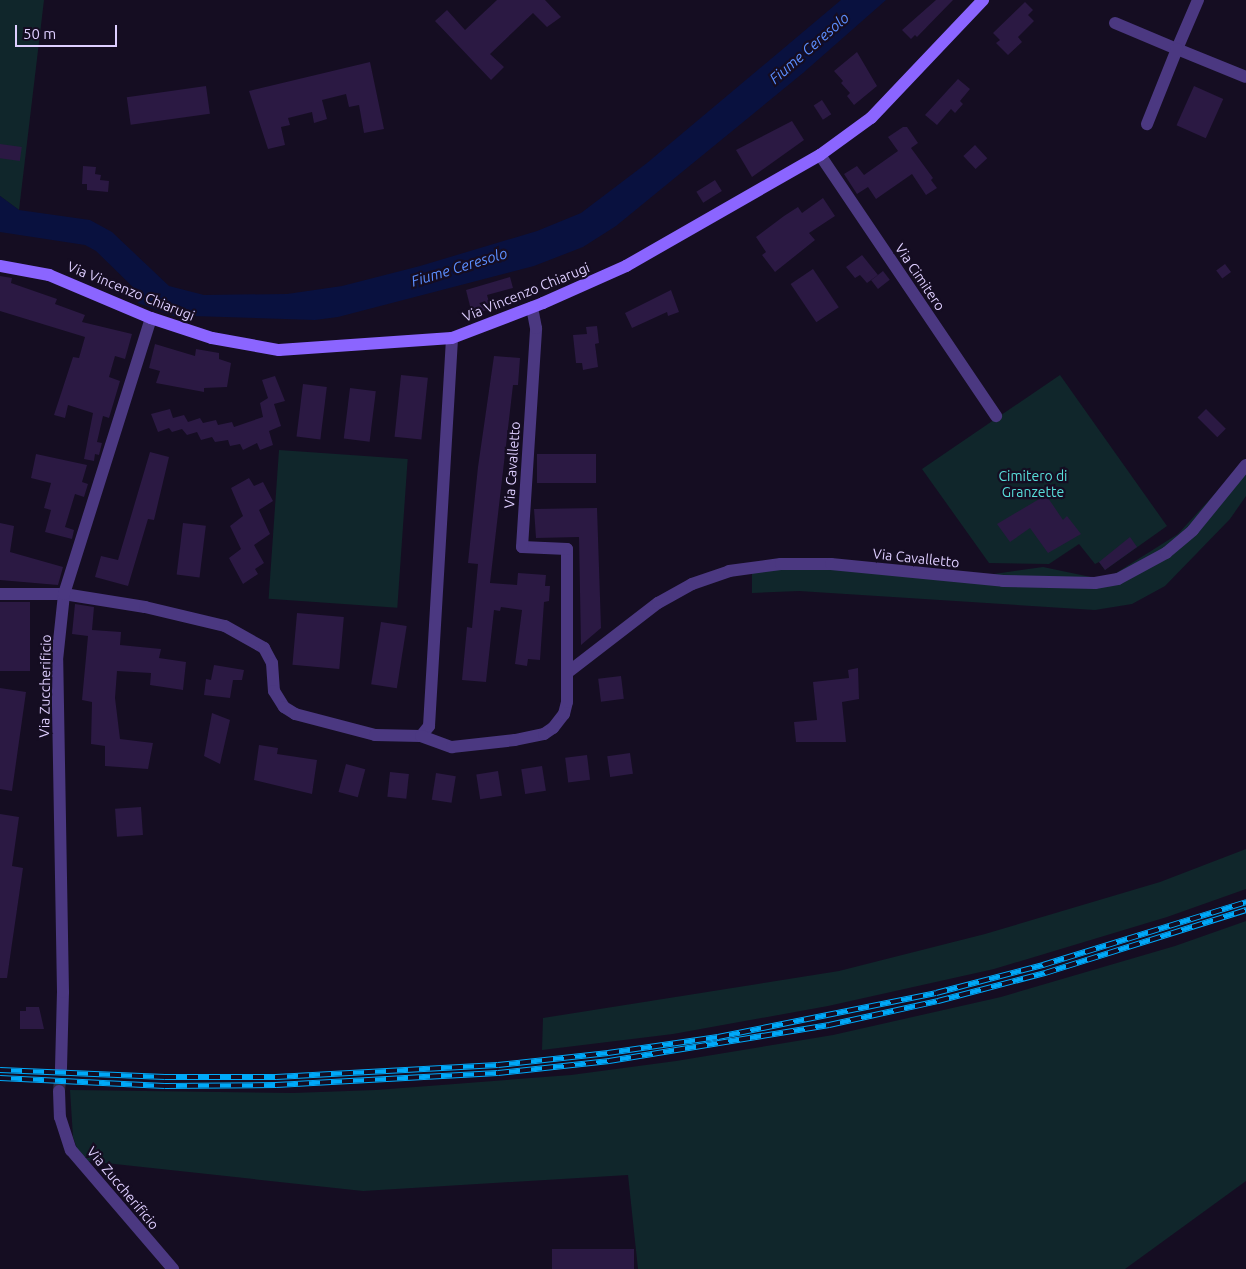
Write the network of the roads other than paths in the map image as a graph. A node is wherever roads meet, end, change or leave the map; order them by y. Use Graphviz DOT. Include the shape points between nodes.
graph roads {
  1 [pos="983,0"];
  2 [pos="1198,0"];
  3 [pos="1115,23"];
  4 [pos="1178,49"];
  5 [pos="1246,77"];
  6 [pos="1147,124"];
  7 [pos="820,155"];
  8 [pos="0,266"];
  9 [pos="532,308"];
  10 [pos="151,318"];
  11 [pos="452,338"];
  12 [pos="996,416"];
  13 [pos="1246,465"];
  14 [pos="0,594"];
  15 [pos="64,594"];
  16 [pos="567,673"];
  17 [pos="421,736"];
  18 [pos="61,1068"];
  19 [pos="60,1091"];
  20 [pos="173,1269"];
  1 -- 7 [label="street, Via Vincenzo Chiarugi" via="871,118"];
  2 -- 4 [label="street"];
  3 -- 4 [label="street"];
  4 -- 5 [label="street"];
  4 -- 6 [label="street"];
  7 -- 9 [label="street, Via Vincenzo Chiarugi" via="626,266"];
  7 -- 12 [label="street, Via Cimitero"];
  8 -- 10 [label="street, Via Vincenzo Chiarugi" via="49,274"];
  9 -- 11 [label="street, Via Vincenzo Chiarugi"];
  9 -- 16 [label="street, Via Cavalletto" via="536,328 522,547 567,549"];
  10 -- 11 [label="street, Via Vincenzo Chiarugi" via="212,338 279,350 332,349"];
  10 -- 15 [label="street, Via Zuccherificio"];
  11 -- 17 [label="street" via="429,726"];
  13 -- 16 [label="street, Via Cavalletto" via="1193,530 1173,548 1138,571 1118,579 1096,583 1003,581 830,564 780,564 729,571 692,584 629,624"];
  14 -- 15 [label="street"];
  15 -- 17 [label="street, Via Cavalletto" via="144,607 225,626 256,642 270,655 274,691 284,706 295,714 375,735"];
  15 -- 18 [label="street, Via Zuccherificio" via="57,660 63,992"];
  16 -- 17 [label="street, Via Cavalletto" via="564,714 544,734 452,747"];
  19 -- 20 [label="street, Via Zuccherificio" via="60,1117 71,1150"];
}
